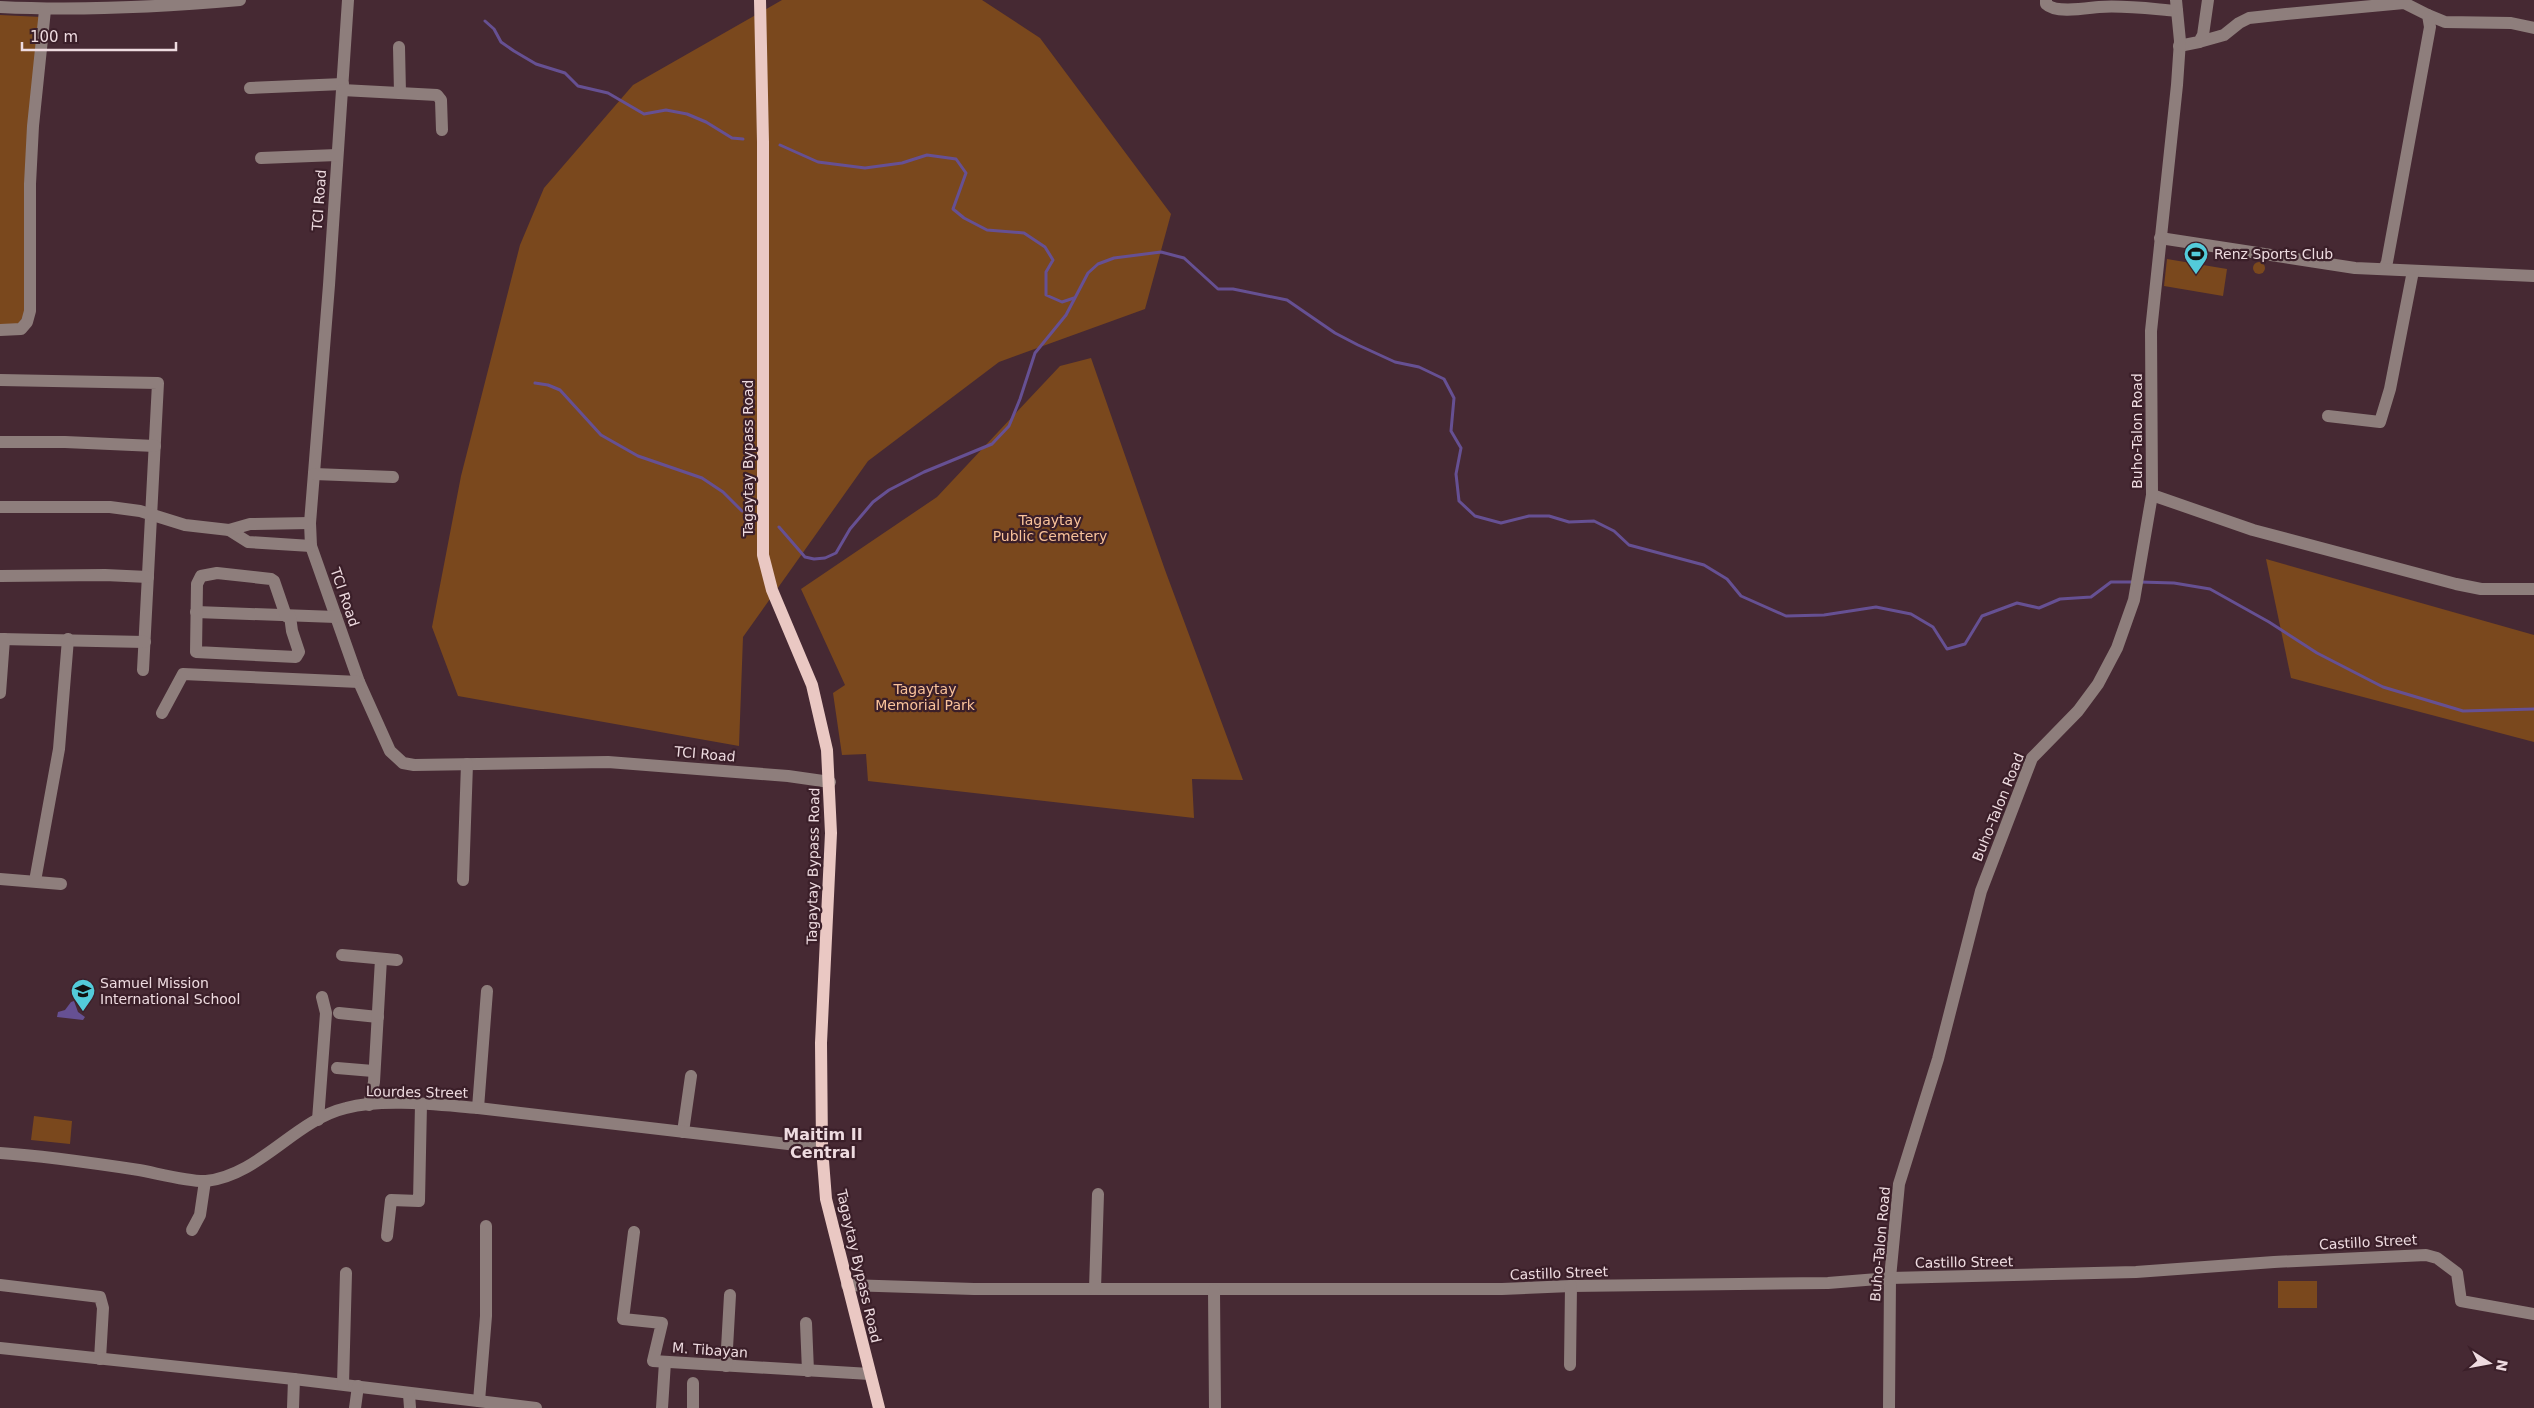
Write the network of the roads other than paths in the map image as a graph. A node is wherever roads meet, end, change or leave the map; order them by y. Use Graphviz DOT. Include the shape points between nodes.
graph roads {
  1 [pos="240,0"];
  2 [pos="348,0"];
  3 [pos="760,0"];
  4 [pos="2046,0"];
  5 [pos="2208,0"];
  6 [pos="2176,5"];
  7 [pos="0,7"];
  8 [pos="45,10"];
  9 [pos="2428,15"];
  10 [pos="2534,28"];
  11 [pos="2199,42"];
  12 [pos="2179,46"];
  13 [pos="399,47"];
  14 [pos="343,87"];
  15 [pos="250,88"];
  16 [pos="400,94"];
  17 [pos="442,130"];
  18 [pos="337,154"];
  19 [pos="261,158"];
  20 [pos="2160,238"];
  21 [pos="2384,269"];
  22 [pos="2413,271"];
  23 [pos="2534,276"];
  24 [pos="0,330"];
  25 [pos="0,380"];
  26 [pos="2328,416"];
  27 [pos="0,442"];
  28 [pos="155,446"];
  29 [pos="314,474"];
  30 [pos="393,477"];
  31 [pos="2152,495"];
  32 [pos="0,507"];
  33 [pos="152,515"];
  34 [pos="310,523"];
  35 [pos="229,530"];
  36 [pos="311,546"];
  37 [pos="0,576"];
  38 [pos="148,577"];
  39 [pos="2534,589"];
  40 [pos="196,612"];
  41 [pos="288,616"];
  42 [pos="336,618"];
  43 [pos="2,639"];
  44 [pos="68,640"];
  45 [pos="145,642"];
  46 [pos="143,670"];
  47 [pos="359,682"];
  48 [pos="0,694"];
  49 [pos="162,713"];
  50 [pos="467,764"];
  51 [pos="830,782"];
  52 [pos="0,878"];
  53 [pos="463,880"];
  54 [pos="35,882"];
  55 [pos="61,884"];
  56 [pos="342,956"];
  57 [pos="381,959"];
  58 [pos="397,960"];
  59 [pos="486,991"];
  60 [pos="322,997"];
  61 [pos="339,1013"];
  62 [pos="378,1017"];
  63 [pos="337,1068"];
  64 [pos="374,1071"];
  65 [pos="691,1076"];
  66 [pos="421,1104"];
  67 [pos="369,1105"];
  68 [pos="478,1108"];
  69 [pos="318,1120"];
  70 [pos="683,1132"];
  71 [pos="822,1148"];
  72 [pos="0,1153"];
  73 [pos="205,1181"];
  74 [pos="1098,1194"];
  75 [pos="486,1226"];
  76 [pos="192,1230"];
  77 [pos="634,1232"];
  78 [pos="387,1236"];
  79 [pos="346,1273"];
  80 [pos="1890,1278"];
  81 [pos="847,1284"];
  82 [pos="0,1285"];
  83 [pos="1571,1286"];
  84 [pos="1096,1289"];
  85 [pos="1214,1290"];
  86 [pos="730,1295"];
  87 [pos="2534,1314"];
  88 [pos="806,1323"];
  89 [pos="0,1348"];
  90 [pos="100,1359"];
  91 [pos="665,1362"];
  92 [pos="1570,1365"];
  93 [pos="726,1366"];
  94 [pos="808,1371"];
  95 [pos="870,1374"];
  96 [pos="294,1379"];
  97 [pos="693,1383"];
  98 [pos="343,1384"];
  99 [pos="358,1386"];
  100 [pos="409,1394"];
  101 [pos="479,1401"];
  102 [pos="294,1408"];
  103 [pos="354,1408"];
  104 [pos="410,1408"];
  105 [pos="536,1408"];
  106 [pos="662,1408"];
  107 [pos="692,1408"];
  108 [pos="879,1408"];
  109 [pos="1214,1408"];
  110 [pos="1889,1408"];
  1 -- 8 [label="street" via="129,9"];
  2 -- 14 [label="street, TCI Road"];
  3 -- 51 [label="main road, Tagaytay Bypass Road" via="763,555 772,590 812,685 823,727"];
  4 -- 6 [label="street" via="2049,7 2075,9"];
  5 -- 11 [label="street"];
  6 -- 12 [label="street, Buho-Talon Road"];
  7 -- 8 [label="street"];
  8 -- 24 [label="street" via="32,126 30,311 21,329"];
  9 -- 10 [label="street" via="2445,22 2511,23"];
  9 -- 11 [label="street" via="2404,3 2249,18 2224,35"];
  9 -- 21 [label="street" via="2430,27"];
  11 -- 12 [label="street"];
  12 -- 20 [label="street, Buho-Talon Road"];
  13 -- 16 [label="street"];
  14 -- 15 [label="street"];
  14 -- 16 [label="street"];
  14 -- 18 [label="street, TCI Road"];
  16 -- 17 [label="street" via="437,95 441,100"];
  18 -- 19 [label="street"];
  18 -- 29 [label="street, TCI Road"];
  20 -- 21 [label="street" via="2355,268"];
  20 -- 31 [label="street, Buho-Talon Road" via="2151,331"];
  21 -- 22 [label="street"];
  22 -- 23 [label="street"];
  22 -- 26 [label="street" via="2390,389 2380,422"];
  25 -- 28 [label="street" via="158,382"];
  27 -- 28 [label="street"];
  28 -- 33 [label="street"];
  29 -- 30 [label="street"];
  29 -- 34 [label="street, TCI Road"];
  31 -- 39 [label="street" via="2253,530 2456,584 2481,589"];
  31 -- 80 [label="street, Buho-Talon Road" via="2134,600 2117,648 2098,684 2078,711 2032,758 1981,891 1938,1059 1899,1184"];
  32 -- 33 [label="street" via="110,507"];
  33 -- 35 [label="street" via="185,525"];
  33 -- 38 [label="street"];
  34 -- 35 [label="street" via="250,524"];
  34 -- 36 [label="street, TCI Road"];
  35 -- 36 [label="street" via="248,542"];
  36 -- 42 [label="street, TCI Road"];
  37 -- 38 [label="street"];
  38 -- 45 [label="street"];
  40 -- 41 [label="street"];
  40 -- 41 [label="street" via="197,584 201,576 218,573 274,581"];
  40 -- 41 [label="street" via="196,652 296,658 299,652"];
  41 -- 42 [label="street"];
  42 -- 47 [label="street, TCI Road"];
  43 -- 44 [label="street"];
  43 -- 48 [label="street"];
  44 -- 45 [label="street"];
  44 -- 54 [label="street" via="59,749"];
  45 -- 46 [label="street"];
  47 -- 49 [label="street" via="183,674"];
  47 -- 50 [label="street, TCI Road" via="390,751 403,763 414,766"];
  50 -- 51 [label="street, TCI Road" via="608,762"];
  50 -- 53 [label="street"];
  51 -- 71 [label="main road, Tagaytay Bypass Road" via="832,833 821,1043"];
  52 -- 54 [label="street"];
  54 -- 55 [label="street"];
  56 -- 57 [label="street"];
  57 -- 58 [label="street"];
  57 -- 62 [label="street"];
  59 -- 68 [label="street"];
  60 -- 69 [label="street" via="326,1013"];
  61 -- 62 [label="street"];
  62 -- 64 [label="street"];
  63 -- 64 [label="street"];
  64 -- 67 [label="street"];
  65 -- 70 [label="street"];
  66 -- 67 [label="street, Lourdes Street"];
  66 -- 68 [label="street, Lourdes Street"];
  66 -- 78 [label="street" via="419,1201 391,1200"];
  67 -- 69 [label="street, Lourdes Street" via="345,1108"];
  68 -- 70 [label="street, Lourdes Street"];
  69 -- 73 [label="street, Lourdes Street" via="241,1170"];
  70 -- 71 [label="street, Lourdes Street"];
  71 -- 81 [label="main road, Tagaytay Bypass Road" via="826,1199"];
  72 -- 73 [label="street, Lourdes Street"];
  73 -- 76 [label="street" via="200,1215"];
  74 -- 84 [label="street"];
  75 -- 101 [label="street" via="486,1316"];
  77 -- 91 [label="street, M. Tibayan" via="623,1319 662,1323 653,1361"];
  79 -- 98 [label="street"];
  80 -- 83 [label="street, Castillo Street" via="1828,1283"];
  80 -- 87 [label="street, Castillo Street" via="2136,1272 2426,1255 2437,1258 2457,1273 2461,1301"];
  80 -- 110 [label="street, Buho-Talon Road"];
  81 -- 84 [label="street, Castillo Street"];
  81 -- 95 [label="main road, Tagaytay Bypass Road"];
  82 -- 90 [label="street" via="100,1297 103,1308"];
  83 -- 85 [label="street, Castillo Street"];
  83 -- 92 [label="street"];
  84 -- 85 [label="street, Castillo Street"];
  85 -- 109 [label="street"];
  86 -- 93 [label="street"];
  88 -- 94 [label="street"];
  89 -- 90 [label="street"];
  90 -- 96 [label="street"];
  91 -- 93 [label="street, M. Tibayan"];
  91 -- 106 [label="street"];
  93 -- 94 [label="street, M. Tibayan"];
  94 -- 95 [label="street, M. Tibayan"];
  95 -- 108 [label="main road, Tagaytay Bypass Road"];
  96 -- 98 [label="street"];
  96 -- 102 [label="street"];
  97 -- 107 [label="street"];
  98 -- 99 [label="street"];
  99 -- 100 [label="street"];
  99 -- 103 [label="street"];
  100 -- 101 [label="street"];
  100 -- 104 [label="street"];
  101 -- 105 [label="street"];
}
